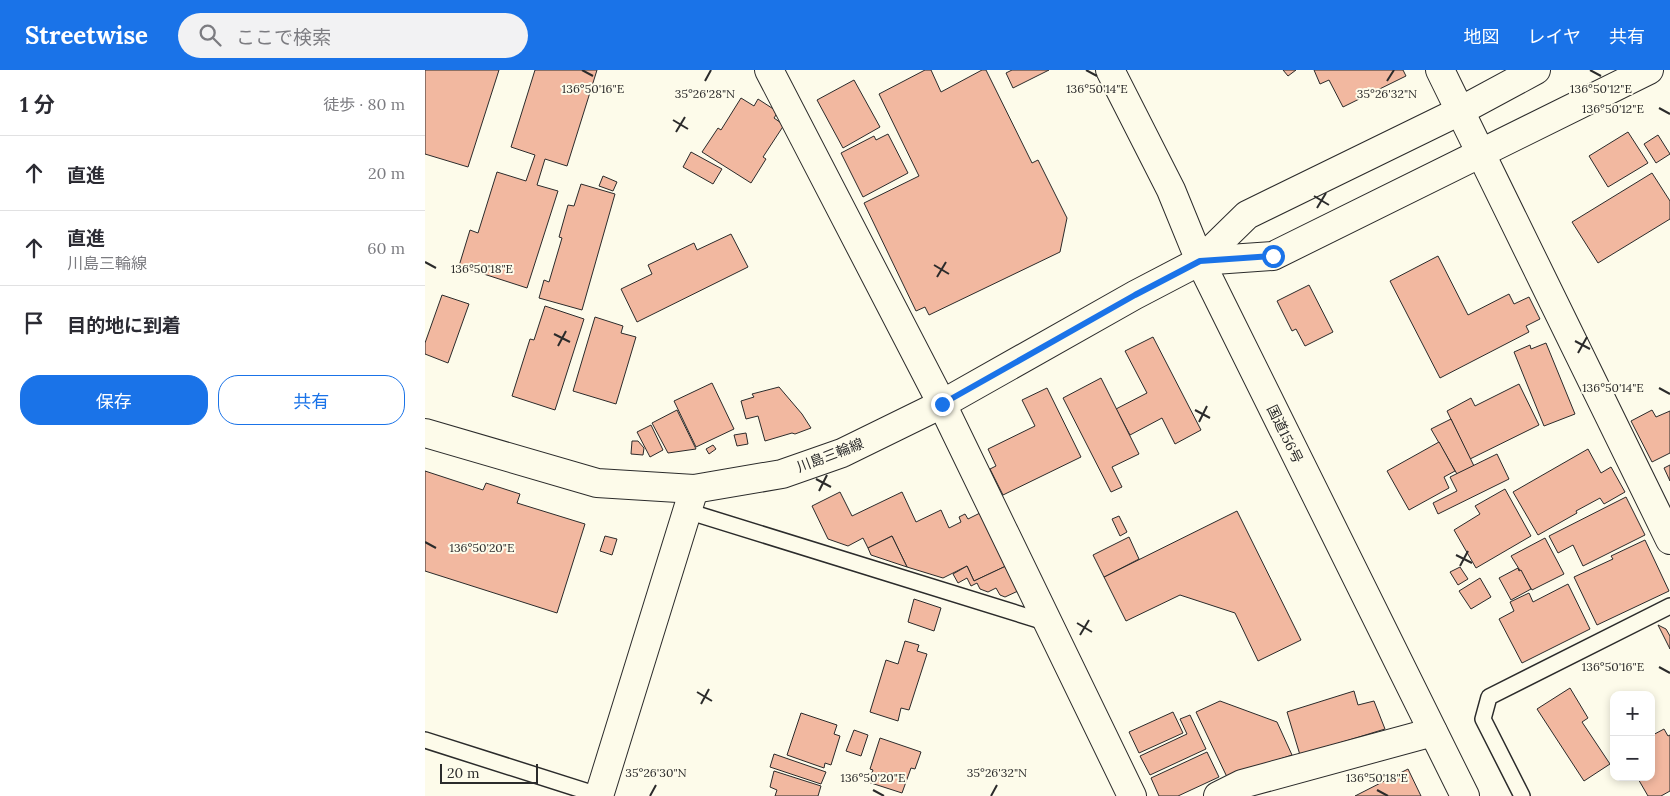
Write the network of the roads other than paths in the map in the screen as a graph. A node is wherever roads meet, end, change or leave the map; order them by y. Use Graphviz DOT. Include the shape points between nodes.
graph roads {
  1 [pos="769,70"];
  2 [pos="1111,70"];
  3 [pos="1440,70"];
  4 [pos="1536,70"];
  5 [pos="1649,70"];
  6 [pos="1460,111"];
  7 [pos="1480,155"];
  8 [pos="1200,261"];
  9 [pos="942,404"];
  10 [pos="425,433"];
  11 [pos="691,500"];
  12 [pos="1670,540"];
  13 [pos="1670,606"];
  14 [pos="1048,623"];
  15 [pos="1433,732"];
  16 [pos="425,740"];
  17 [pos="600,796"];
  18 [pos="1132,796"];
  19 [pos="1218,796"];
  20 [pos="1465,796"];
  21 [pos="1522,796"];
  1 -- 9 [label="main road"];
  2 -- 8 [label="main road, 国道156号" via="1171,190"];
  3 -- 6 [label="main road"];
  4 -- 6 [label="main road"];
  5 -- 7 [label="main road"];
  6 -- 7 [label="main road"];
  6 -- 8 [label="main road" via="1247,215"];
  7 -- 8 [label="main road" via="1273,256"];
  7 -- 12 [label="main road"];
  8 -- 9 [label="main road, 川島三輪線"];
  8 -- 15 [label="main road, 国道156号"];
  9 -- 11 [label="main road, 川島三輪線" via="842,453"];
  9 -- 14 [label="main road"];
  10 -- 11 [label="main road, 川島三輪線" via="597,483"];
  11 -- 14 [label="lane"];
  11 -- 17 [label="main road"];
  13 -- 21 [label="lane" via="1489,696 1483,719"];
  14 -- 18 [label="main road"];
  15 -- 19 [label="main road" via="1241,784"];
  15 -- 20 [label="main road, 国道156号"];
  16 -- 17 [label="lane"];
}
